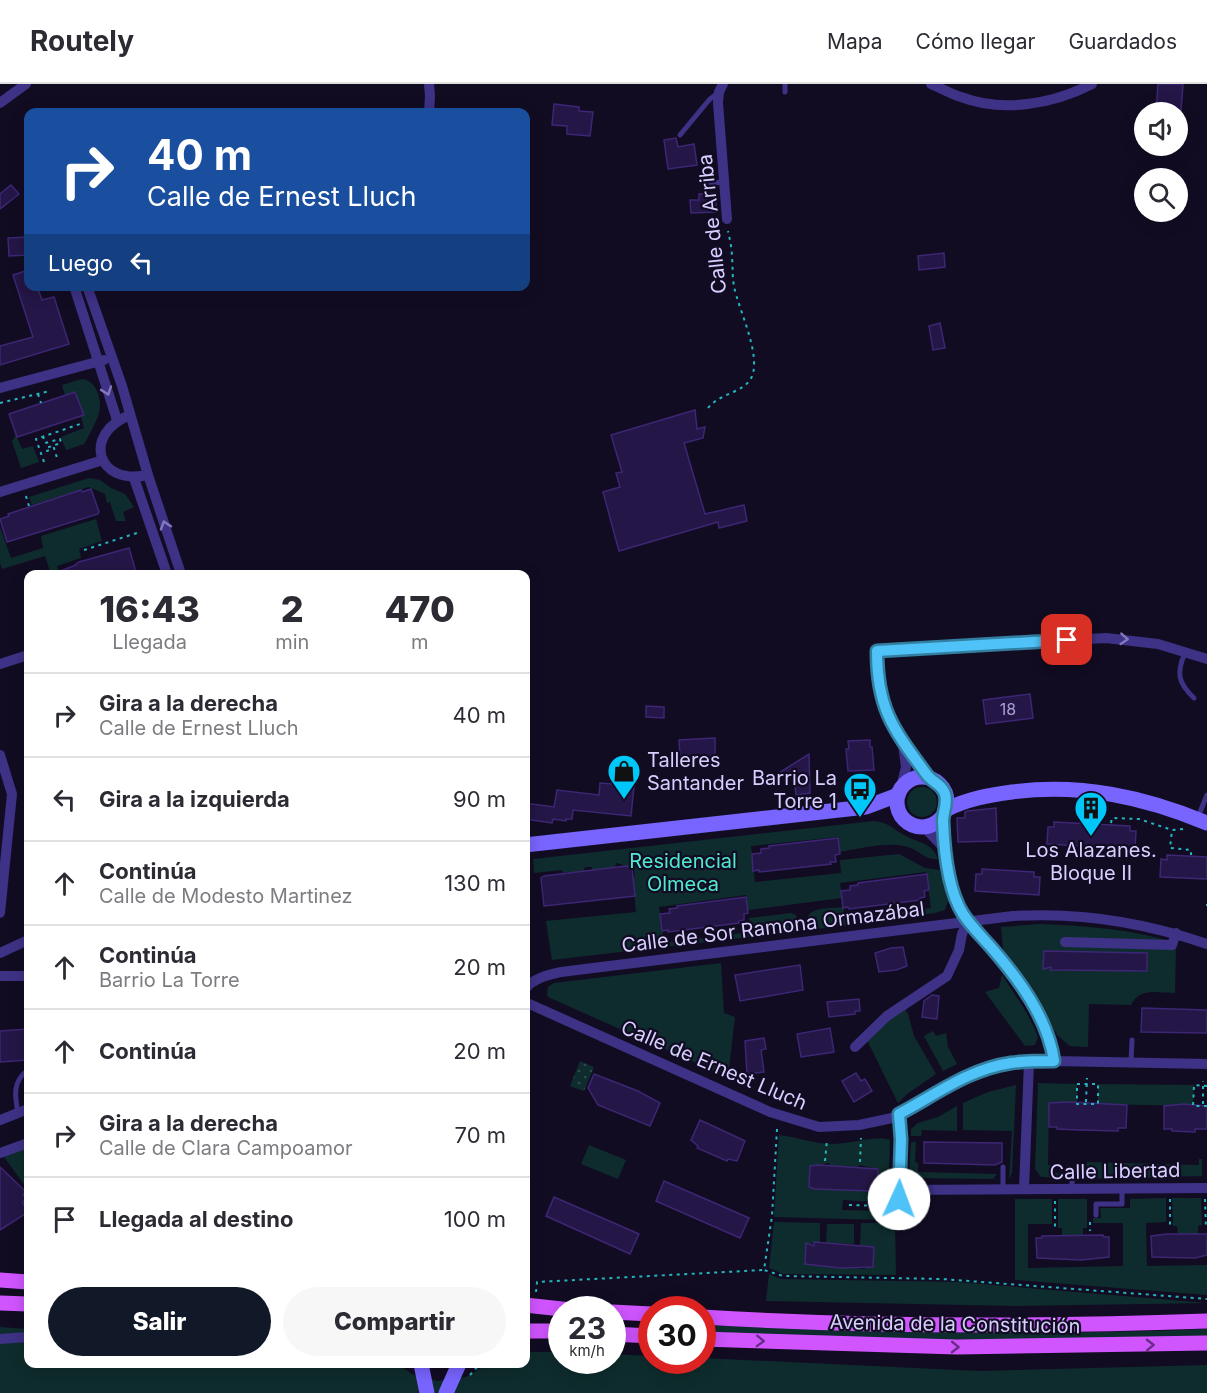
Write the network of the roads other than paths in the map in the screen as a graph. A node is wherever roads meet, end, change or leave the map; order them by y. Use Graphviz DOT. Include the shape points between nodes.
graph roads {
  1 [pos="26,84"];
  2 [pos="429,84"];
  3 [pos="785,84"];
  4 [pos="931,84"];
  5 [pos="1092,84"];
  6 [pos="721,88"];
  7 [pos="785,92"];
  8 [pos="0,103"];
  9 [pos="429,108"];
  10 [pos="680,135"];
  11 [pos="725,181"];
  12 [pos="711,184"];
  13 [pos="727,219"];
  14 [pos="76,291"];
  15 [pos="89,291"];
  16 [pos="111,358"];
  17 [pos="98,362"];
  18 [pos="0,388"];
  19 [pos="130,415"];
  20 [pos="117,420"];
  21 [pos="103,460"];
  22 [pos="148,475"];
  23 [pos="134,478"];
  24 [pos="0,492"];
  25 [pos="166,570"];
  26 [pos="180,570"];
  27 [pos="1185,651"];
  28 [pos="24,656"];
  29 [pos="1207,659"];
  30 [pos="0,664"];
  31 [pos="1194,698"];
  32 [pos="902,741"];
  33 [pos="0,754"];
  34 [pos="929,778"];
  35 [pos="900,791"];
  36 [pos="945,792"];
  37 [pos="12,794"];
  38 [pos="990,795"];
  39 [pos="1207,795"];
  40 [pos="0,798"];
  41 [pos="866,807"];
  42 [pos="944,812"];
  43 [pos="902,817"];
  44 [pos="1202,821"];
  45 [pos="924,827"];
  46 [pos="530,844"];
  47 [pos="944,848"];
  48 [pos="0,913"];
  49 [pos="968,921"];
  50 [pos="1176,933"];
  51 [pos="24,942"];
  52 [pos="1065,942"];
  53 [pos="1207,944"];
  54 [pos="0,953"];
  55 [pos="0,976"];
  56 [pos="24,976"];
  57 [pos="530,983"];
  58 [pos="530,1004"];
  59 [pos="1132,1040"];
  60 [pos="855,1047"];
  61 [pos="1054,1061"];
  62 [pos="1029,1062"];
  63 [pos="1131,1062"];
  64 [pos="1207,1064"];
  65 [pos="24,1073"];
  66 [pos="23,1111"];
  67 [pos="899,1114"];
  68 [pos="0,1120"];
  69 [pos="24,1144"];
  70 [pos="0,1153"];
  71 [pos="1003,1167"];
  72 [pos="1072,1173"];
  73 [pos="1003,1189"];
  74 [pos="1122,1189"];
  75 [pos="900,1190"];
  76 [pos="1024,1190"];
  77 [pos="1072,1190"];
  78 [pos="1206,1193"];
  79 [pos="898,1213"];
  80 [pos="1096,1215"];
  81 [pos="0,1280"];
  82 [pos="24,1282"];
  83 [pos="0,1303"];
  84 [pos="24,1304"];
  85 [pos="530,1306"];
  86 [pos="548,1308"];
  87 [pos="716,1317"];
  88 [pos="1207,1321"];
  89 [pos="530,1331"];
  90 [pos="548,1331"];
  91 [pos="24,1337"];
  92 [pos="0,1339"];
  93 [pos="716,1339"];
  94 [pos="1207,1343"];
  95 [pos="422,1368"];
  96 [pos="457,1368"];
  97 [pos="427,1393"];
  98 [pos="447,1393"];
  1 -- 8 [label="street"];
  2 -- 9 [label="street"];
  3 -- 7 [label="lane"];
  4 -- 5 [label="street" via="977,102 1024,105 1064,97"];
  6 -- 10 [label="lane"];
  6 -- 11 [label="street, Calle de Arriba" via="718,103"];
  11 -- 12 [label="lane"];
  11 -- 13 [label="street, Calle de Arriba"];
  14 -- 17 [label="street"];
  15 -- 16 [label="street"];
  16 -- 17 [label="street"];
  16 -- 19 [label="street"];
  17 -- 18 [label="street"];
  17 -- 20 [label="street, one-way"];
  19 -- 20 [label="street"];
  19 -- 22 [label="street"];
  20 -- 21 [label="street" via="103,437"];
  21 -- 23 [label="street" via="115,473"];
  21 -- 24 [label="street"];
  22 -- 23 [label="street"];
  26 -- 22 [label="street, one-way"];
  23 -- 25 [label="street"];
  27 -- 29 [label="street"];
  27 -- 31 [label="lane" via="1179,673 1184,688"];
  32 -- 27 [label="street, one-way" via="882,704 877,651 1091,638 1150,642"];
  28 -- 30 [label="street"];
  32 -- 34 [label="street"];
  32 -- 35 [label="street" via="906,767"];
  33 -- 37 [label="street"];
  34 -- 35 [label="main road" via="914,778"];
  34 -- 36 [label="main road"];
  35 -- 41 [label="main road"];
  35 -- 43 [label="main road" via="897,804"];
  36 -- 38 [label="main road"];
  36 -- 42 [label="main road"];
  37 -- 40 [label="street"];
  37 -- 48 [label="street"];
  38 -- 42 [label="main road" via="960,802"];
  38 -- 44 [label="main road" via="1030,789 1104,792 1160,805"];
  39 -- 44 [label="lane"];
  41 -- 43 [label="main road"];
  41 -- 46 [label="main road"];
  42 -- 45 [label="main road" via="935,823"];
  42 -- 47 [label="street"];
  43 -- 45 [label="main road" via="912,825"];
  45 -- 47 [label="street"];
  47 -- 49 [label="street" via="954,890"];
  49 -- 50 [label="street, Calle de Sor Ramona Ormazábal" via="1028,915 1079,916"];
  49 -- 57 [label="street, Calle de Sor Ramona Ormazábal" via="561,972"];
  49 -- 60 [label="street" via="947,976 896,1009"];
  49 -- 61 [label="street" via="1015,977 1050,1041"];
  50 -- 52 [label="street" via="1172,945"];
  50 -- 53 [label="street, Calle de Sor Ramona Ormazábal"];
  51 -- 54 [label="street"];
  55 -- 56 [label="street"];
  58 -- 67 [label="street, Calle de Ernest Lluch" via="782,1116 838,1127"];
  59 -- 63 [label="lane"];
  61 -- 62 [label="street, Calle de Ernest Lluch"];
  61 -- 63 [label="street, Calle de Ernest Lluch"];
  62 -- 67 [label="street, Calle de Ernest Lluch" via="977,1072"];
  62 -- 76 [label="street, Calle Libertad"];
  63 -- 64 [label="street, Calle de Ernest Lluch"];
  65 -- 66 [label="lane" via="16,1085 15,1096"];
  66 -- 68 [label="street"];
  67 -- 75 [label="street"];
  69 -- 70 [label="street"];
  71 -- 73 [label="lane"];
  72 -- 77 [label="lane"];
  73 -- 75 [label="street, Calle Libertad"];
  73 -- 76 [label="street, Calle Libertad"];
  74 -- 77 [label="street, Calle Libertad"];
  74 -- 78 [label="street, Calle Libertad"];
  74 -- 80 [label="lane" via="1122,1204 1096,1204"];
  75 -- 79 [label="street"];
  76 -- 77 [label="street, Calle Libertad"];
  81 -- 82 [label="main road"];
  83 -- 84 [label="main road"];
  85 -- 86 [label="main road"];
  87 -- 88 [label="main road, Avenida de la Constitución" via="956,1324"];
  89 -- 90 [label="main road"];
  91 -- 92 [label="street"];
  93 -- 94 [label="main road, Avenida de la Constitución, one-way" via="957,1347"];
  95 -- 97 [label="main road"];
  96 -- 98 [label="main road"];
}
